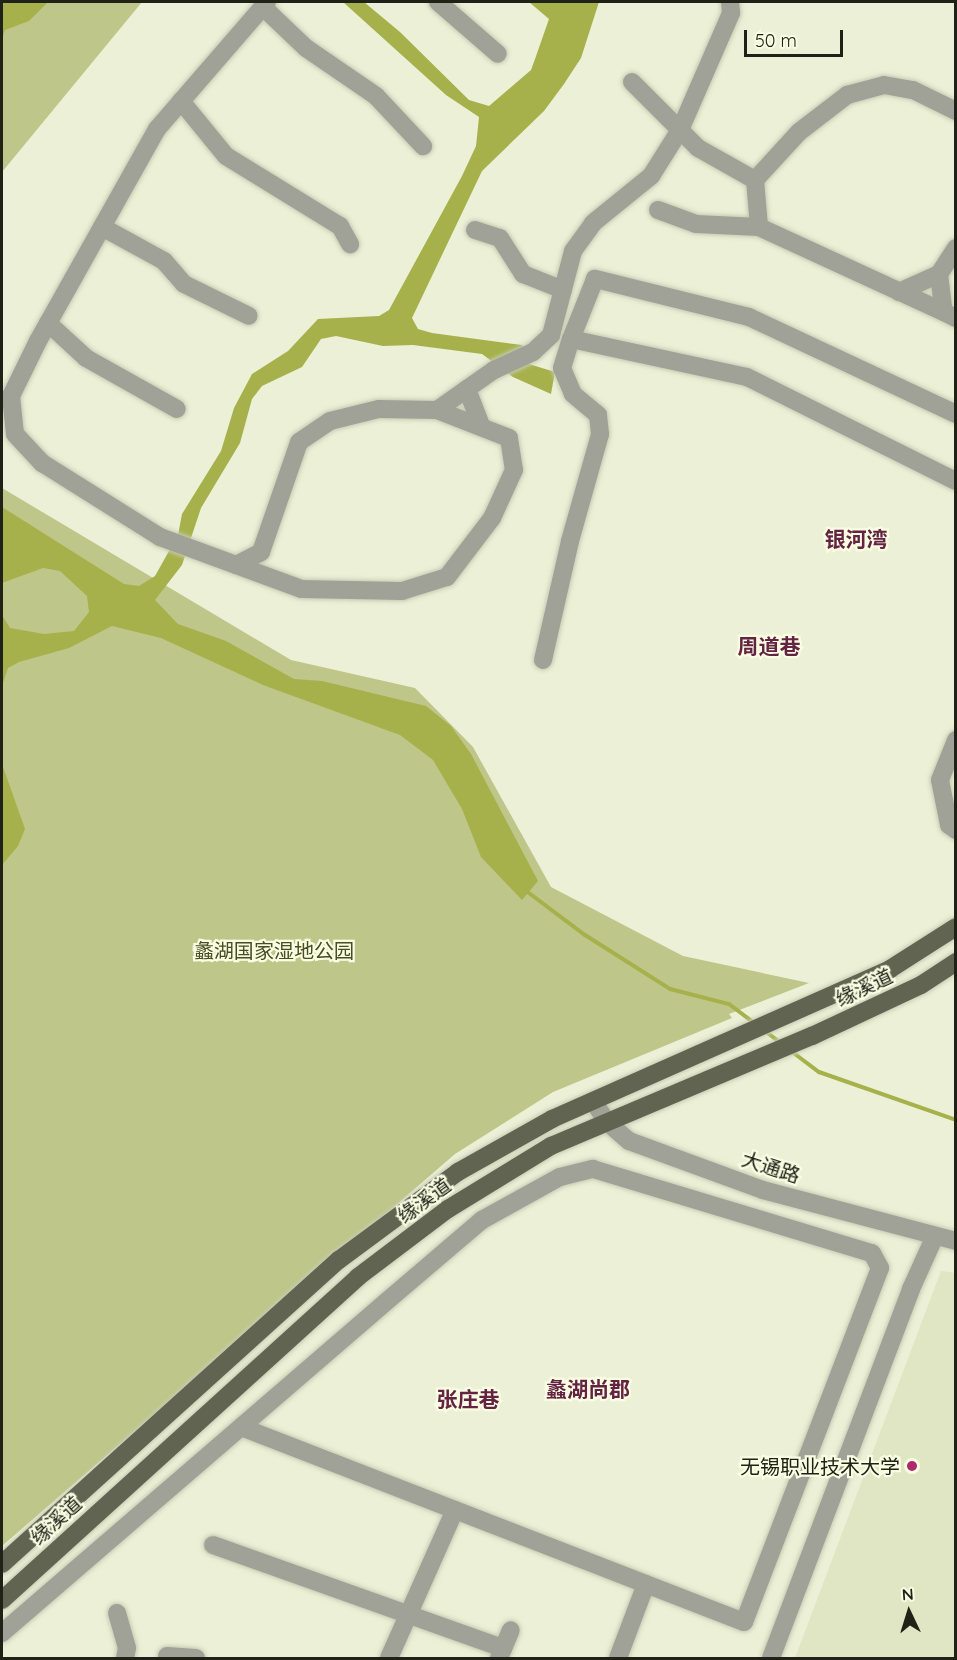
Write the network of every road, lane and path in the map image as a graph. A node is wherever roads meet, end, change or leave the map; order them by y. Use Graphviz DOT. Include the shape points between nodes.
graph roads {
  1 [pos="438,2"];
  2 [pos="730,2"];
  3 [pos="265,5"];
  4 [pos="498,54"];
  5 [pos="632,82"];
  6 [pos="181,101"];
  7 [pos="956,111"];
  8 [pos="680,130"];
  9 [pos="423,146"];
  10 [pos="755,180"];
  11 [pos="658,210"];
  12 [pos="102,226"];
  13 [pos="759,227"];
  14 [pos="475,230"];
  15 [pos="350,244"];
  16 [pos="956,248"];
  17 [pos="939,274"];
  18 [pos="563,290"];
  19 [pos="900,292"];
  20 [pos="950,315"];
  21 [pos="249,316"];
  22 [pos="48,323"];
  23 [pos="571,339"];
  24 [pos="467,389"];
  25 [pos="177,409"];
  26 [pos="437,410"];
  27 [pos="956,414"];
  28 [pos="481,426"];
  29 [pos="956,481"];
  30 [pos="261,552"];
  31 [pos="236,565"];
  32 [pos="269,578"];
  33 [pos="543,660"];
  34 [pos="956,740"];
  35 [pos="956,830"];
  36 [pos="956,927"];
  37 [pos="956,962"];
  38 [pos="593,1101"];
  39 [pos="607,1122"];
  40 [pos="934,1238"];
  41 [pos="956,1241"];
  42 [pos="240,1427"];
  43 [pos="455,1510"];
  44 [pos="213,1545"];
  45 [pos="2,1564"];
  46 [pos="646,1584"];
  47 [pos="2,1600"];
  48 [pos="117,1613"];
  49 [pos="406,1613"];
  50 [pos="511,1630"];
  51 [pos="2,1633"];
  52 [pos="501,1653"];
  53 [pos="168,1656"];
  54 [pos="125,1659"];
  55 [pos="196,1659"];
  56 [pos="389,1659"];
  57 [pos="618,1659"];
  58 [pos="771,1659"];
  1 -- 4 [label="street"];
  2 -- 8 [label="street" via="731,13 724,32"];
  3 -- 6 [label="street"];
  3 -- 9 [label="street" via="306,48 376,96"];
  5 -- 8 [label="street"];
  6 -- 12 [label="street" via="157,129"];
  6 -- 15 [label="street" via="226,156 340,226"];
  7 -- 10 [label="street" via="913,90 884,85 847,95 799,132"];
  8 -- 10 [label="street" via="698,148"];
  8 -- 18 [label="street" via="651,176 593,223 573,251"];
  10 -- 13 [label="street"];
  11 -- 13 [label="street" via="696,224"];
  12 -- 21 [label="street" via="164,261 184,284"];
  12 -- 22 [label="street"];
  13 -- 19 [label="street"];
  14 -- 18 [label="street" via="500,238 523,274"];
  16 -- 17 [label="street"];
  17 -- 19 [label="street"];
  17 -- 20 [label="street"];
  18 -- 24 [label="street" via="551,335 533,352 494,370"];
  19 -- 20 [label="street"];
  22 -- 25 [label="street" via="86,358"];
  22 -- 31 [label="street" via="11,396 15,434 42,463 171,541"];
  23 -- 27 [label="street" via="595,279 749,317"];
  23 -- 29 [label="street" via="747,377"];
  23 -- 33 [label="street" via="562,368 573,394 598,415 600,434"];
  24 -- 26 [label="street"];
  24 -- 28 [label="street"];
  26 -- 28 [label="street"];
  26 -- 30 [label="street" via="379,409 339,418 299,442"];
  28 -- 32 [label="street" via="509,438 514,470 492,518 447,577 402,591 301,589"];
  30 -- 31 [label="street"];
  30 -- 32 [label="street"];
  31 -- 32 [label="street"];
  34 -- 35 [label="street" via="940,780 949,825"];
  36 -- 38 [label="main road, 缘溪道" via="890,969"];
  37 -- 39 [label="main road, 缘溪道" via="921,985 812,1036"];
  38 -- 39 [label="street, 大通路"];
  38 -- 45 [label="main road, 缘溪道" via="514,1137 339,1260"];
  39 -- 40 [label="street, 大通路" via="629,1142 763,1190"];
  39 -- 47 [label="main road, 缘溪道" via="551,1146 501,1174 358,1277"];
  40 -- 41 [label="street, 大通路"];
  40 -- 58 [label="street" via="911,1289"];
  42 -- 43 [label="street"];
  42 -- 46 [label="street" via="482,1220 560,1177 593,1169 872,1253 880,1268 744,1622"];
  42 -- 51 [label="street"];
  43 -- 46 [label="street"];
  43 -- 49 [label="street"];
  44 -- 49 [label="street"];
  46 -- 57 [label="street"];
  48 -- 54 [label="street" via="127,1648"];
  49 -- 52 [label="street"];
  49 -- 56 [label="street"];
  50 -- 52 [label="street"];
  53 -- 55 [label="street"];
}
